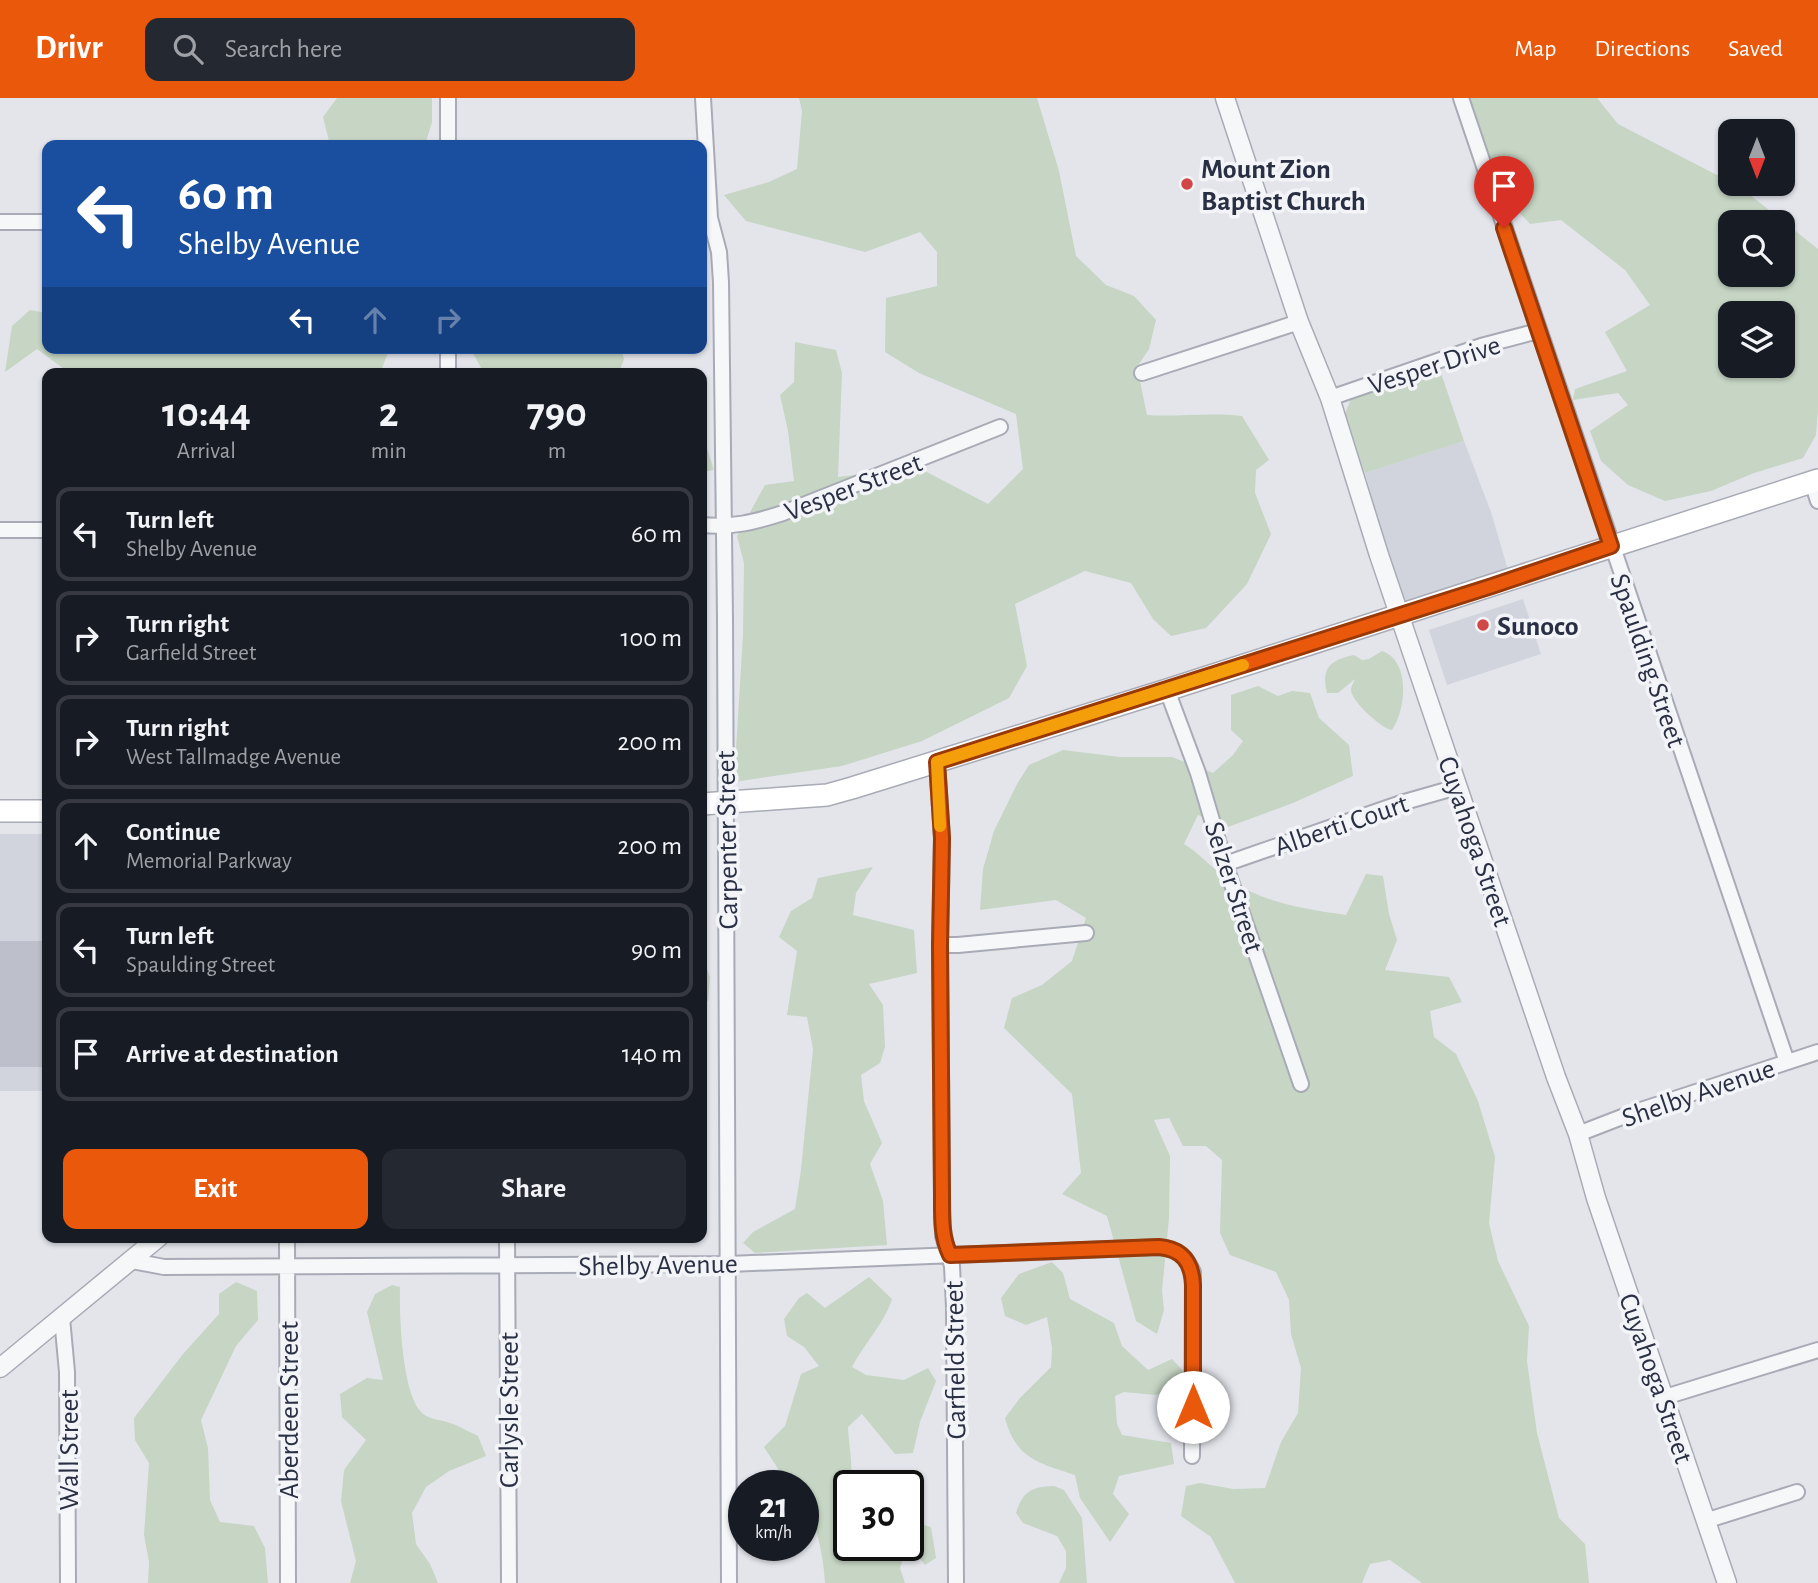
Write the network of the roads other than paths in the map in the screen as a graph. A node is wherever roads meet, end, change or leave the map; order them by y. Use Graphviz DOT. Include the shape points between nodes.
graph roads {
  1 [pos="448,98"];
  2 [pos="703,98"];
  3 [pos="1225,98"];
  4 [pos="1461,98"];
  5 [pos="448,140"];
  6 [pos="704,140"];
  7 [pos="707,221"];
  8 [pos="0,222"];
  9 [pos="42,222"];
  10 [pos="1299,322"];
  11 [pos="1538,331"];
  12 [pos="1142,373"];
  13 [pos="1329,398"];
  14 [pos="1000,427"];
  15 [pos="1816,487"];
  16 [pos="707,525"];
  17 [pos="724,527"];
  18 [pos="0,530"];
  19 [pos="42,530"];
  20 [pos="1611,546"];
  21 [pos="1401,615"];
  22 [pos="1167,691"];
  23 [pos="937,762"];
  24 [pos="1457,787"];
  25 [pos="707,804"];
  26 [pos="725,804"];
  27 [pos="0,811"];
  28 [pos="42,811"];
  29 [pos="1225,864"];
  30 [pos="1086,933"];
  31 [pos="940,945"];
  32 [pos="1818,1052"];
  33 [pos="1787,1062"];
  34 [pos="1301,1084"];
  35 [pos="1578,1134"];
  36 [pos="150,1243"];
  37 [pos="287,1243"];
  38 [pos="507,1243"];
  39 [pos="950,1255"];
  40 [pos="132,1261"];
  41 [pos="729,1264"];
  42 [pos="507,1266"];
  43 [pos="287,1267"];
  44 [pos="62,1318"];
  45 [pos="1818,1349"];
  46 [pos="0,1368"];
  47 [pos="1665,1397"];
  48 [pos="1192,1455"];
  49 [pos="1797,1492"];
  50 [pos="1705,1521"];
  51 [pos="68,1583"];
  52 [pos="288,1583"];
  53 [pos="509,1583"];
  54 [pos="729,1583"];
  55 [pos="956,1583"];
  56 [pos="1727,1583"];
  1 -- 5 [label="street"];
  2 -- 6 [label="street, Carpenter Street"];
  3 -- 10 [label="street, Cuyahoga Street"];
  4 -- 11 [label="street, Spaulding Street"];
  7 -- 17 [label="street, Carpenter Street" via="719,252 721,282"];
  8 -- 9 [label="street"];
  10 -- 12 [label="street"];
  10 -- 13 [label="street, Cuyahoga Street"];
  11 -- 13 [label="street, Vesper Drive"];
  11 -- 20 [label="street, Spaulding Street"];
  13 -- 21 [label="street, Cuyahoga Street"];
  14 -- 17 [label="street, Vesper Street" via="783,513"];
  15 -- 20 [label="main road"];
  16 -- 17 [label="street, Vesper Street"];
  17 -- 26 [label="street, Carpenter Street"];
  18 -- 19 [label="street"];
  20 -- 21 [label="main road"];
  20 -- 33 [label="street, Spaulding Street"];
  21 -- 22 [label="main road"];
  21 -- 24 [label="street, Cuyahoga Street"];
  22 -- 23 [label="main road"];
  22 -- 29 [label="street, Selzer Street"];
  23 -- 26 [label="main road" via="827,795"];
  23 -- 31 [label="street, Garfield Street" via="942,838"];
  24 -- 29 [label="street, Alberti Court"];
  24 -- 35 [label="street, Cuyahoga Street"];
  25 -- 26 [label="main road"];
  26 -- 41 [label="street, Carpenter Street"];
  27 -- 28 [label="main road"];
  29 -- 34 [label="street, Selzer Street"];
  30 -- 31 [label="street"];
  31 -- 39 [label="street, Garfield Street" via="943,1236"];
  32 -- 33 [label="street, Shelby Avenue"];
  33 -- 35 [label="street, Shelby Avenue"];
  35 -- 47 [label="street, Cuyahoga Street"];
  36 -- 40 [label="street"];
  37 -- 43 [label="street, Aberdeen Street"];
  38 -- 42 [label="street, Carlysle Street"];
  39 -- 41 [label="street, Shelby Avenue"];
  39 -- 48 [label="street, Shelby Avenue" via="1159,1247 1184,1255 1193,1285"];
  39 -- 55 [label="street, Garfield Street"];
  40 -- 43 [label="street, Shelby Avenue" via="164,1267"];
  40 -- 44 [label="street"];
  41 -- 42 [label="street, Shelby Avenue"];
  41 -- 54 [label="street, Carpenter Street"];
  42 -- 43 [label="street, Shelby Avenue"];
  42 -- 53 [label="street, Carlysle Street"];
  43 -- 52 [label="street, Aberdeen Street"];
  44 -- 46 [label="street"];
  44 -- 51 [label="street, Wall Street" via="67,1372"];
  45 -- 47 [label="street"];
  47 -- 50 [label="street, Cuyahoga Street"];
  49 -- 50 [label="street"];
  50 -- 56 [label="street, Cuyahoga Street"];
}
